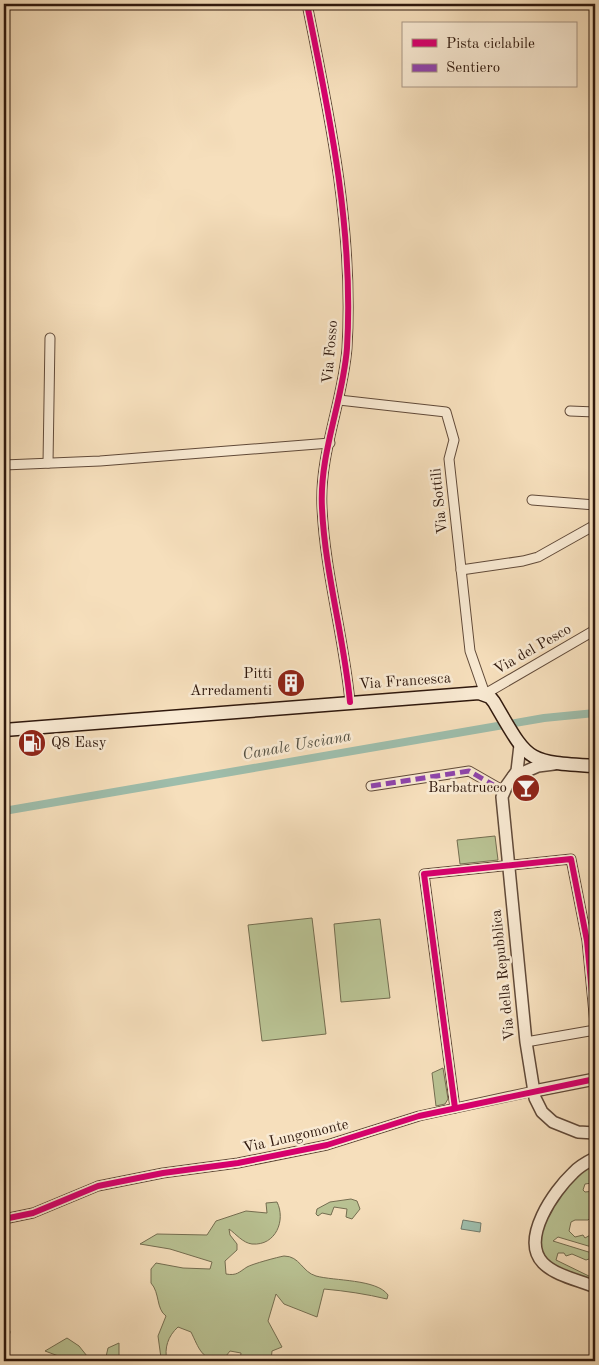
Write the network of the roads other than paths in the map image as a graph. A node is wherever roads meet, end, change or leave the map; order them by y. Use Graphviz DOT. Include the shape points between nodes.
graph roads {
  1 [pos="307,4"];
  2 [pos="50,338"];
  3 [pos="339,400"];
  4 [pos="570,412"];
  5 [pos="595,412"];
  6 [pos="330,443"];
  7 [pos="48,463"];
  8 [pos="4,466"];
  9 [pos="532,500"];
  10 [pos="595,504"];
  11 [pos="595,525"];
  12 [pos="461,570"];
  13 [pos="595,630"];
  14 [pos="490,698"];
  15 [pos="350,702"];
  16 [pos="4,730"];
  17 [pos="520,745"];
  18 [pos="531,755"];
  19 [pos="554,764"];
  20 [pos="595,766"];
  21 [pos="518,774"];
  22 [pos="371,786"];
  23 [pos="504,791"];
  24 [pos="508,866"];
  25 [pos="591,940"];
  26 [pos="595,1024"];
  27 [pos="595,1030"];
  28 [pos="526,1042"];
  29 [pos="595,1079"];
  30 [pos="534,1091"];
  31 [pos="455,1108"];
  32 [pos="595,1133"];
  33 [pos="595,1158"];
  34 [pos="4,1219"];
  35 [pos="595,1286"];
  1 -- 3 [label="street, Via Fosso" via="338,165 344,218 347,349"];
  2 -- 7 [label="street"];
  3 -- 6 [label="street, Via Fosso"];
  3 -- 12 [label="street, Via Sottili" via="446,412 454,440 449,459"];
  4 -- 5 [label="street"];
  6 -- 7 [label="street"];
  6 -- 15 [label="street, Via Fosso" via="322,507"];
  7 -- 8 [label="street"];
  9 -- 10 [label="street"];
  11 -- 12 [label="street" via="538,557"];
  12 -- 14 [label="street, Via Sottili" via="470,651"];
  13 -- 14 [label="street, Via del Pesco"];
  14 -- 15 [label="main road, Via Francesca" via="471,693"];
  14 -- 17 [label="main road"];
  15 -- 16 [label="main road, Via Francesca"];
  17 -- 18 [label="main road"];
  17 -- 21 [label="street"];
  18 -- 19 [label="main road"];
  18 -- 21 [label="street"];
  19 -- 20 [label="main road"];
  19 -- 21 [label="street"];
  21 -- 23 [label="street"];
  22 -- 23 [label="street" via="469,771"];
  23 -- 24 [label="street, Via della Repubblica"];
  24 -- 25 [label="street" via="572,859"];
  24 -- 28 [label="street, Via della Repubblica"];
  24 -- 31 [label="street" via="424,874"];
  25 -- 26 [label="street"];
  27 -- 28 [label="street"];
  28 -- 30 [label="street, Via della Repubblica"];
  29 -- 30 [label="street, Via Lungomonte"];
  30 -- 31 [label="street, Via Lungomonte"];
  30 -- 32 [label="street, Via della Repubblica" via="540,1109 549,1119 578,1132"];
  31 -- 34 [label="street, Via Lungomonte" via="327,1145 98,1186 33,1213"];
  33 -- 35 [label="street" via="573,1172 562,1186 544,1212 534,1242 535,1251 550,1269"];
}
